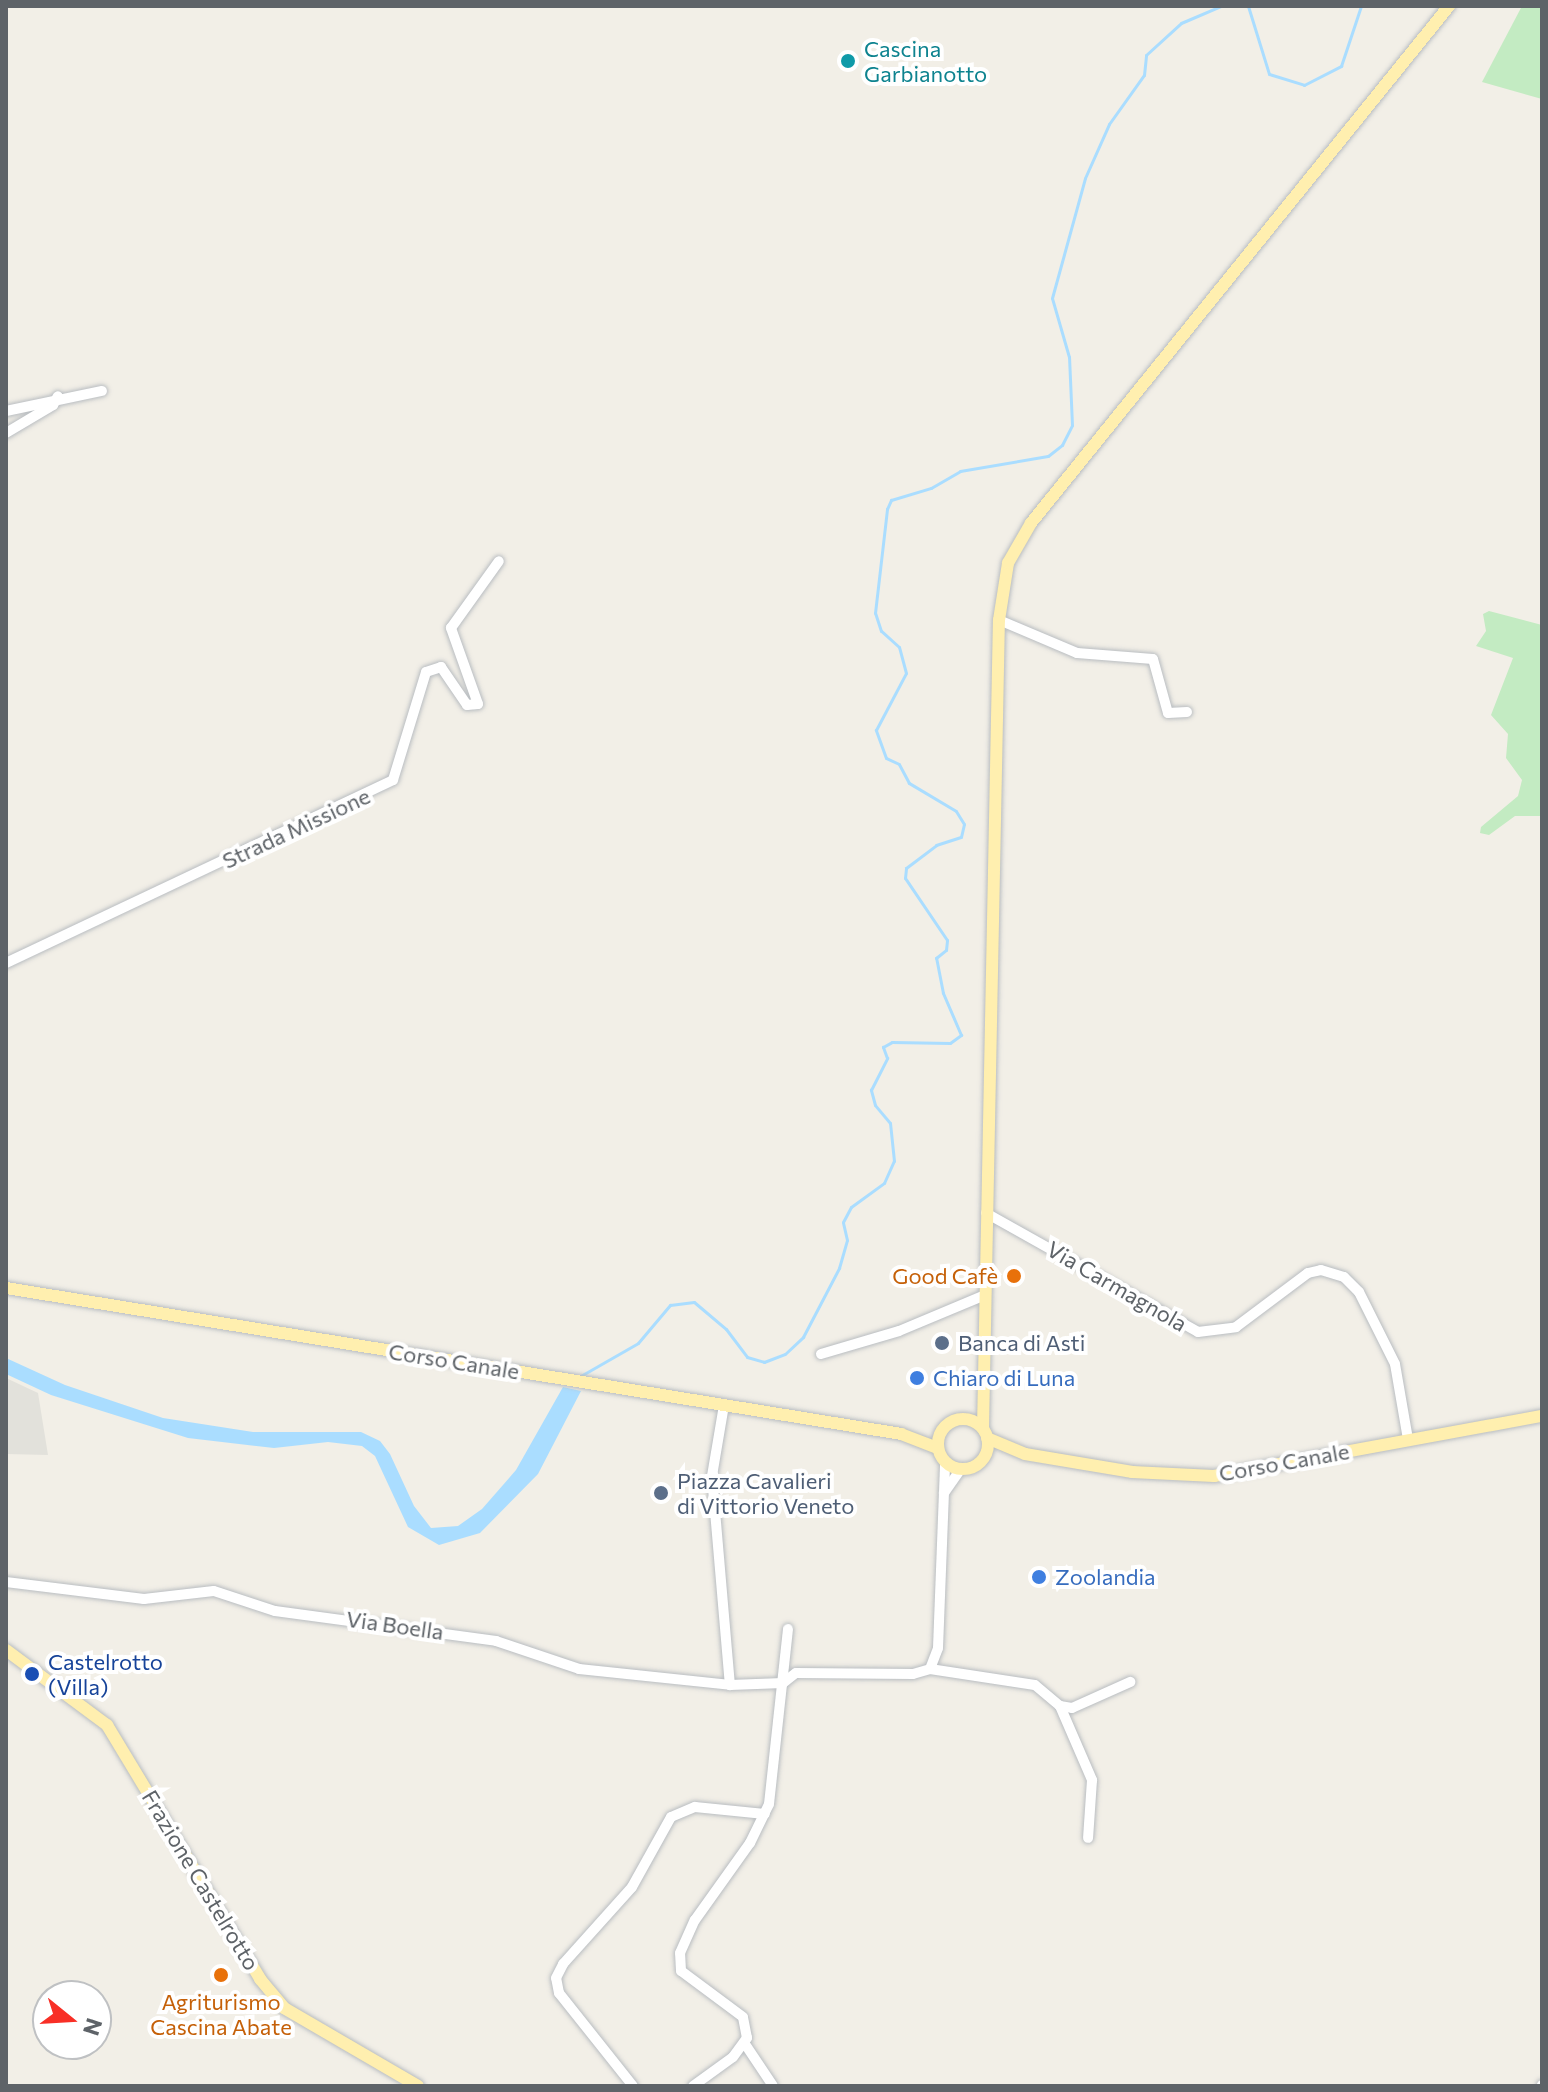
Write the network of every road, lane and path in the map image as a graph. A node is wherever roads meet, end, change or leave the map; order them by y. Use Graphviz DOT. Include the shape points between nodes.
graph roads {
  1 [pos="1449,6"];
  2 [pos="102,391"];
  3 [pos="58,396"];
  4 [pos="6,411"];
  5 [pos="6,433"];
  6 [pos="499,561"];
  7 [pos="999,620"];
  8 [pos="1187,712"];
  9 [pos="6,963"];
  10 [pos="986,1213"];
  11 [pos="6,1288"];
  12 [pos="985,1295"];
  13 [pos="821,1354"];
  14 [pos="982,1383"];
  15 [pos="724,1405"];
  16 [pos="1542,1416"];
  17 [pos="965,1418"];
  18 [pos="941,1431"];
  19 [pos="985,1433"];
  20 [pos="901,1434"];
  21 [pos="1408,1439"];
  22 [pos="938,1448"];
  23 [pos="1025,1454"];
  24 [pos="983,1460"];
  25 [pos="945,1462"];
  26 [pos="961,1469"];
  27 [pos="941,1498"];
  28 [pos="6,1582"];
  29 [pos="788,1629"];
  30 [pos="6,1650"];
  31 [pos="930,1669"];
  32 [pos="1130,1682"];
  33 [pos="783,1683"];
  34 [pos="730,1685"];
  35 [pos="1060,1706"];
  36 [pos="765,1814"];
  37 [pos="1088,1838"];
  38 [pos="745,2044"];
  39 [pos="418,2086"];
  40 [pos="633,2086"];
  41 [pos="693,2086"];
  42 [pos="773,2086"];
  1 -- 7 [label="main road" via="1031,523 1008,563"];
  2 -- 3 [label="street"];
  3 -- 4 [label="street"];
  3 -- 5 [label="street" via="53,405"];
  6 -- 9 [label="street, Strada Missione" via="451,628 478,704 467,705 441,667 426,672 393,780"];
  7 -- 8 [label="street" via="1073,652 1153,659 1168,713"];
  7 -- 10 [label="main road"];
  10 -- 12 [label="main road"];
  10 -- 21 [label="street, Via Carmagnola" via="1198,1332 1236,1327 1308,1273 1321,1270 1344,1277 1359,1292 1395,1364"];
  11 -- 15 [label="main road, Corso Canale"];
  12 -- 13 [label="street" via="899,1331"];
  12 -- 14 [label="main road"];
  14 -- 17 [label="main road"];
  14 -- 19 [label="main road"];
  15 -- 20 [label="main road, Corso Canale"];
  15 -- 34 [label="street" via="712,1476"];
  16 -- 21 [label="main road, Corso Canale"];
  17 -- 18 [label="main road, Corso Canale"];
  17 -- 19 [label="main road, Corso Canale"];
  18 -- 20 [label="main road, Corso Canale"];
  18 -- 22 [label="main road"];
  19 -- 23 [label="main road, Corso Canale"];
  19 -- 24 [label="main road"];
  20 -- 22 [label="main road, Corso Canale"];
  21 -- 23 [label="main road, Corso Canale" via="1214,1476 1132,1472"];
  22 -- 25 [label="main road"];
  23 -- 24 [label="main road, Corso Canale"];
  24 -- 26 [label="main road, Corso Canale"];
  25 -- 26 [label="main road"];
  25 -- 27 [label="street"];
  26 -- 27 [label="street"];
  27 -- 31 [label="street" via="938,1648"];
  28 -- 34 [label="street, Via Boella" via="144,1599 214,1591 275,1611 496,1641 579,1669"];
  29 -- 33 [label="street"];
  30 -- 39 [label="main road, Frazione Castelrotto" via="107,1725 260,1979 284,2008"];
  31 -- 33 [label="street, Via Boella" via="913,1674 796,1673"];
  31 -- 35 [label="street, Via Boella" via="1035,1685"];
  32 -- 35 [label="street" via="1072,1708"];
  33 -- 34 [label="street, Via Boella"];
  33 -- 36 [label="street"];
  35 -- 37 [label="street" via="1092,1780"];
  36 -- 38 [label="street" via="695,1920 680,1953 681,1971 743,2017"];
  36 -- 40 [label="street" via="695,1807 671,1817 632,1887 556,1978 559,1993"];
  38 -- 41 [label="street"];
  38 -- 42 [label="street"];
}
